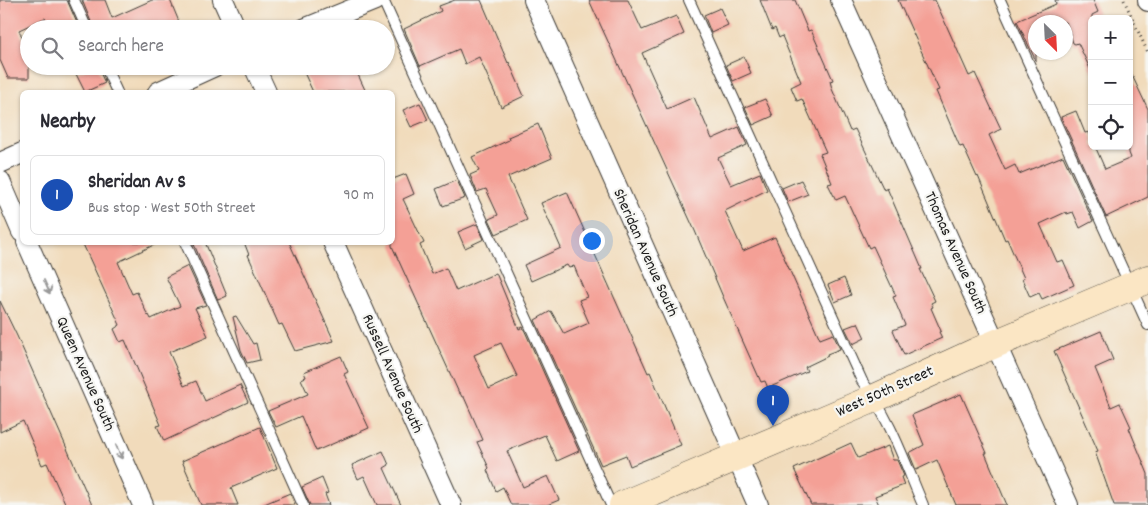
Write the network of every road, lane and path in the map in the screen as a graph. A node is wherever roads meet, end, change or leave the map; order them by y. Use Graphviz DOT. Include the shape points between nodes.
graph roads {
  1 [pos="74,0"];
  2 [pos="223,0"];
  3 [pos="374,0"];
  4 [pos="383,0"];
  5 [pos="534,0"];
  6 [pos="689,0"];
  7 [pos="841,0"];
  8 [pos="1000,0"];
  9 [pos="1124,0"];
  10 [pos="83,20"];
  11 [pos="232,20"];
  12 [pos="326,20"];
  13 [pos="392,20"];
  14 [pos="395,27"];
  15 [pos="1148,53"];
  16 [pos="109,75"];
  17 [pos="195,75"];
  18 [pos="258,75"];
  19 [pos="116,90"];
  20 [pos="162,90"];
  21 [pos="265,90"];
  22 [pos="20,154"];
  23 [pos="0,163"];
  24 [pos="0,180"];
  25 [pos="20,227"];
  26 [pos="28,245"];
  27 [pos="186,245"];
  28 [pos="334,245"];
  29 [pos="1139,282"];
  30 [pos="1148,325"];
  31 [pos="996,344"];
  32 [pos="875,398"];
  33 [pos="736,456"];
  34 [pos="143,505"];
  35 [pos="303,505"];
  36 [pos="451,505"];
  37 [pos="611,505"];
  38 [pos="622,505"];
  39 [pos="758,505"];
  40 [pos="923,505"];
  41 [pos="1068,505"];
  1 -- 10 [label="lane"];
  2 -- 11 [label="street"];
  3 -- 12 [label="street"];
  4 -- 13 [label="lane"];
  5 -- 33 [label="street, Sheridan Avenue South"];
  6 -- 32 [label="lane" via="862,381"];
  7 -- 31 [label="street, Thomas Avenue South"];
  8 -- 29 [label="lane"];
  9 -- 15 [label="path"];
  14 -- 37 [label="lane"];
  16 -- 19 [label="lane"];
  17 -- 20 [label="street"];
  18 -- 21 [label="street"];
  22 -- 23 [label="street"];
  24 -- 25 [label="street"];
  26 -- 34 [label="street, Queen Avenue South, one-way"];
  27 -- 35 [label="lane"];
  28 -- 36 [label="street, Russell Avenue South"];
  29 -- 30 [label="lane"];
  29 -- 31 [label="main road, West 50th Street"];
  31 -- 32 [label="main road, West 50th Street"];
  31 -- 41 [label="street, Thomas Avenue South"];
  32 -- 33 [label="main road, West 50th Street"];
  32 -- 40 [label="lane"];
  33 -- 38 [label="main road, West 50th Street"];
  33 -- 39 [label="street, Sheridan Avenue South"];
}
